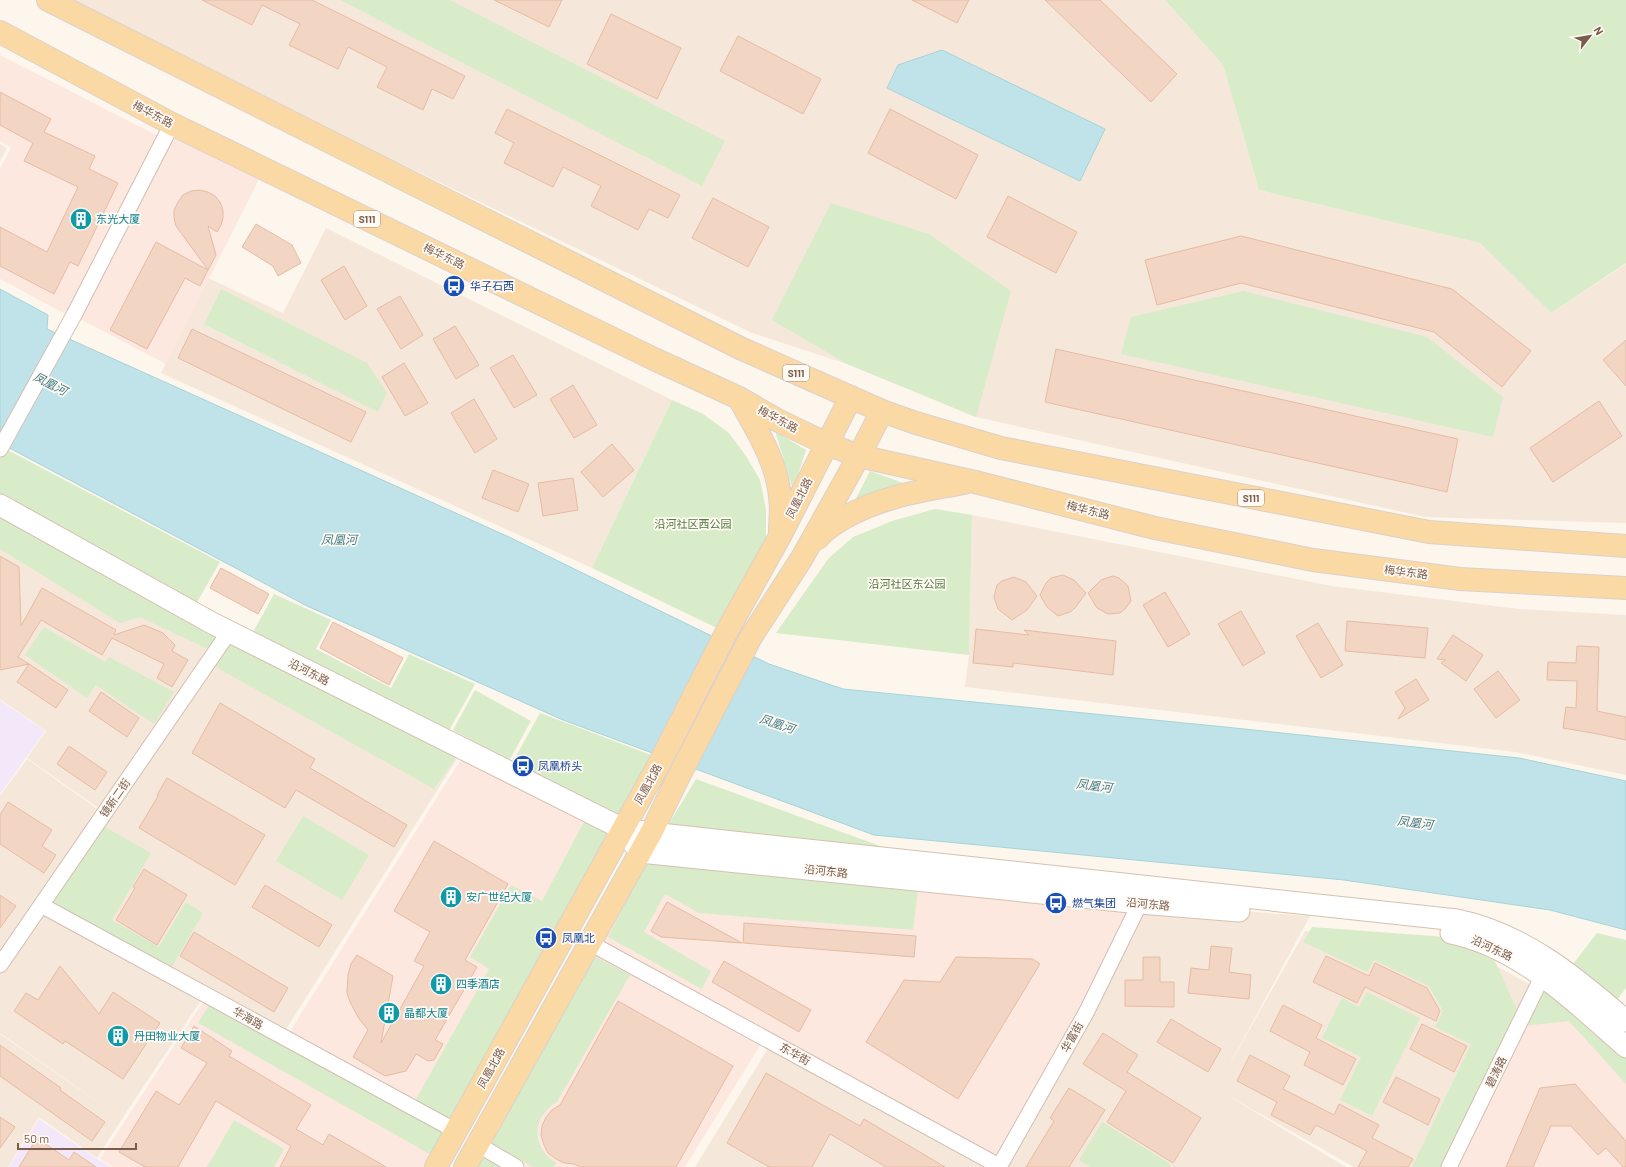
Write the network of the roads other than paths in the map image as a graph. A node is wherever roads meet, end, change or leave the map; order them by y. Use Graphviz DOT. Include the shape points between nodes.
graph roads {
  1 [pos="48,0"];
  2 [pos="0,32"];
  3 [pos="172,124"];
  4 [pos="851,397"];
  5 [pos="739,398"];
  6 [pos="882,411"];
  7 [pos="827,444"];
  8 [pos="0,449"];
  9 [pos="859,456"];
  10 [pos="975,482"];
  11 [pos="0,505"];
  12 [pos="780,536"];
  13 [pos="1626,546"];
  14 [pos="802,558"];
  15 [pos="1626,588"];
  16 [pos="229,632"];
  17 [pos="623,829"];
  18 [pos="651,833"];
  19 [pos="640,852"];
  20 [pos="1140,903"];
  21 [pos="41,905"];
  22 [pos="590,943"];
  23 [pos="0,965"];
  24 [pos="1542,977"];
  25 [pos="1626,1021"];
  26 [pos="1626,1047"];
  27 [pos="456,1131"];
  28 [pos="477,1144"];
  29 [pos="436,1167"];
  30 [pos="465,1167"];
  31 [pos="516,1167"];
  32 [pos="999,1167"];
  33 [pos="1449,1167"];
  1 -- 4 [label="main road, S111" via="740,348"];
  2 -- 3 [label="main road, 梅华东路 / S111"];
  3 -- 5 [label="main road, 梅华东路 / S111"];
  3 -- 8 [label="street" via="74,315"];
  4 -- 6 [label="main road, S111"];
  4 -- 7 [label="main road, 凤凰北路"];
  5 -- 7 [label="main road, 梅华东路 / S111"];
  5 -- 12 [label="main road" via="774,465 780,498"];
  6 -- 9 [label="main road, 凤凰北路"];
  6 -- 13 [label="main road, S111" via="1001,448 1429,532"];
  7 -- 9 [label="main road, 梅华东路 / S111"];
  7 -- 12 [label="main road, 凤凰北路"];
  9 -- 10 [label="main road, 梅华东路 / S111"];
  9 -- 14 [label="main road, 凤凰北路"];
  10 -- 14 [label="main road" via="903,494 861,508 824,530"];
  10 -- 15 [label="main road, 梅华东路 / S111" via="1155,528 1313,560 1460,579"];
  11 -- 16 [label="street, 沿河东路"];
  12 -- 17 [label="main road, 凤凰北路"];
  14 -- 18 [label="main road, 凤凰北路" via="751,637"];
  16 -- 17 [label="street, 沿河东路"];
  16 -- 21 [label="street, 镜新二街"];
  17 -- 18 [label="street, 沿河东路"];
  17 -- 19 [label="street, 沿河东路"];
  17 -- 27 [label="main road, 凤凰北路"];
  18 -- 19 [label="main road, 凤凰北路"];
  18 -- 25 [label="street, 沿河东路" via="1465,922 1490,928 1534,951 1576,980"];
  19 -- 20 [label="street, 沿河东路"];
  19 -- 22 [label="main road, 凤凰北路"];
  20 -- 24 [label="street, 沿河东路" via="1311,916 1452,933 1495,948"];
  20 -- 32 [label="street, 华富街" via="1087,1011"];
  21 -- 23 [label="street, 镜新二街"];
  21 -- 27 [label="street, 华海路"];
  22 -- 28 [label="main road, 凤凰北路"];
  22 -- 32 [label="street, 东华街"];
  24 -- 26 [label="street, 沿河东路" via="1582,1007"];
  24 -- 33 [label="street, 碧涛路"];
  27 -- 29 [label="main road, 凤凰北路"];
  28 -- 30 [label="main road, 凤凰北路"];
  28 -- 31 [label="street"];
}
